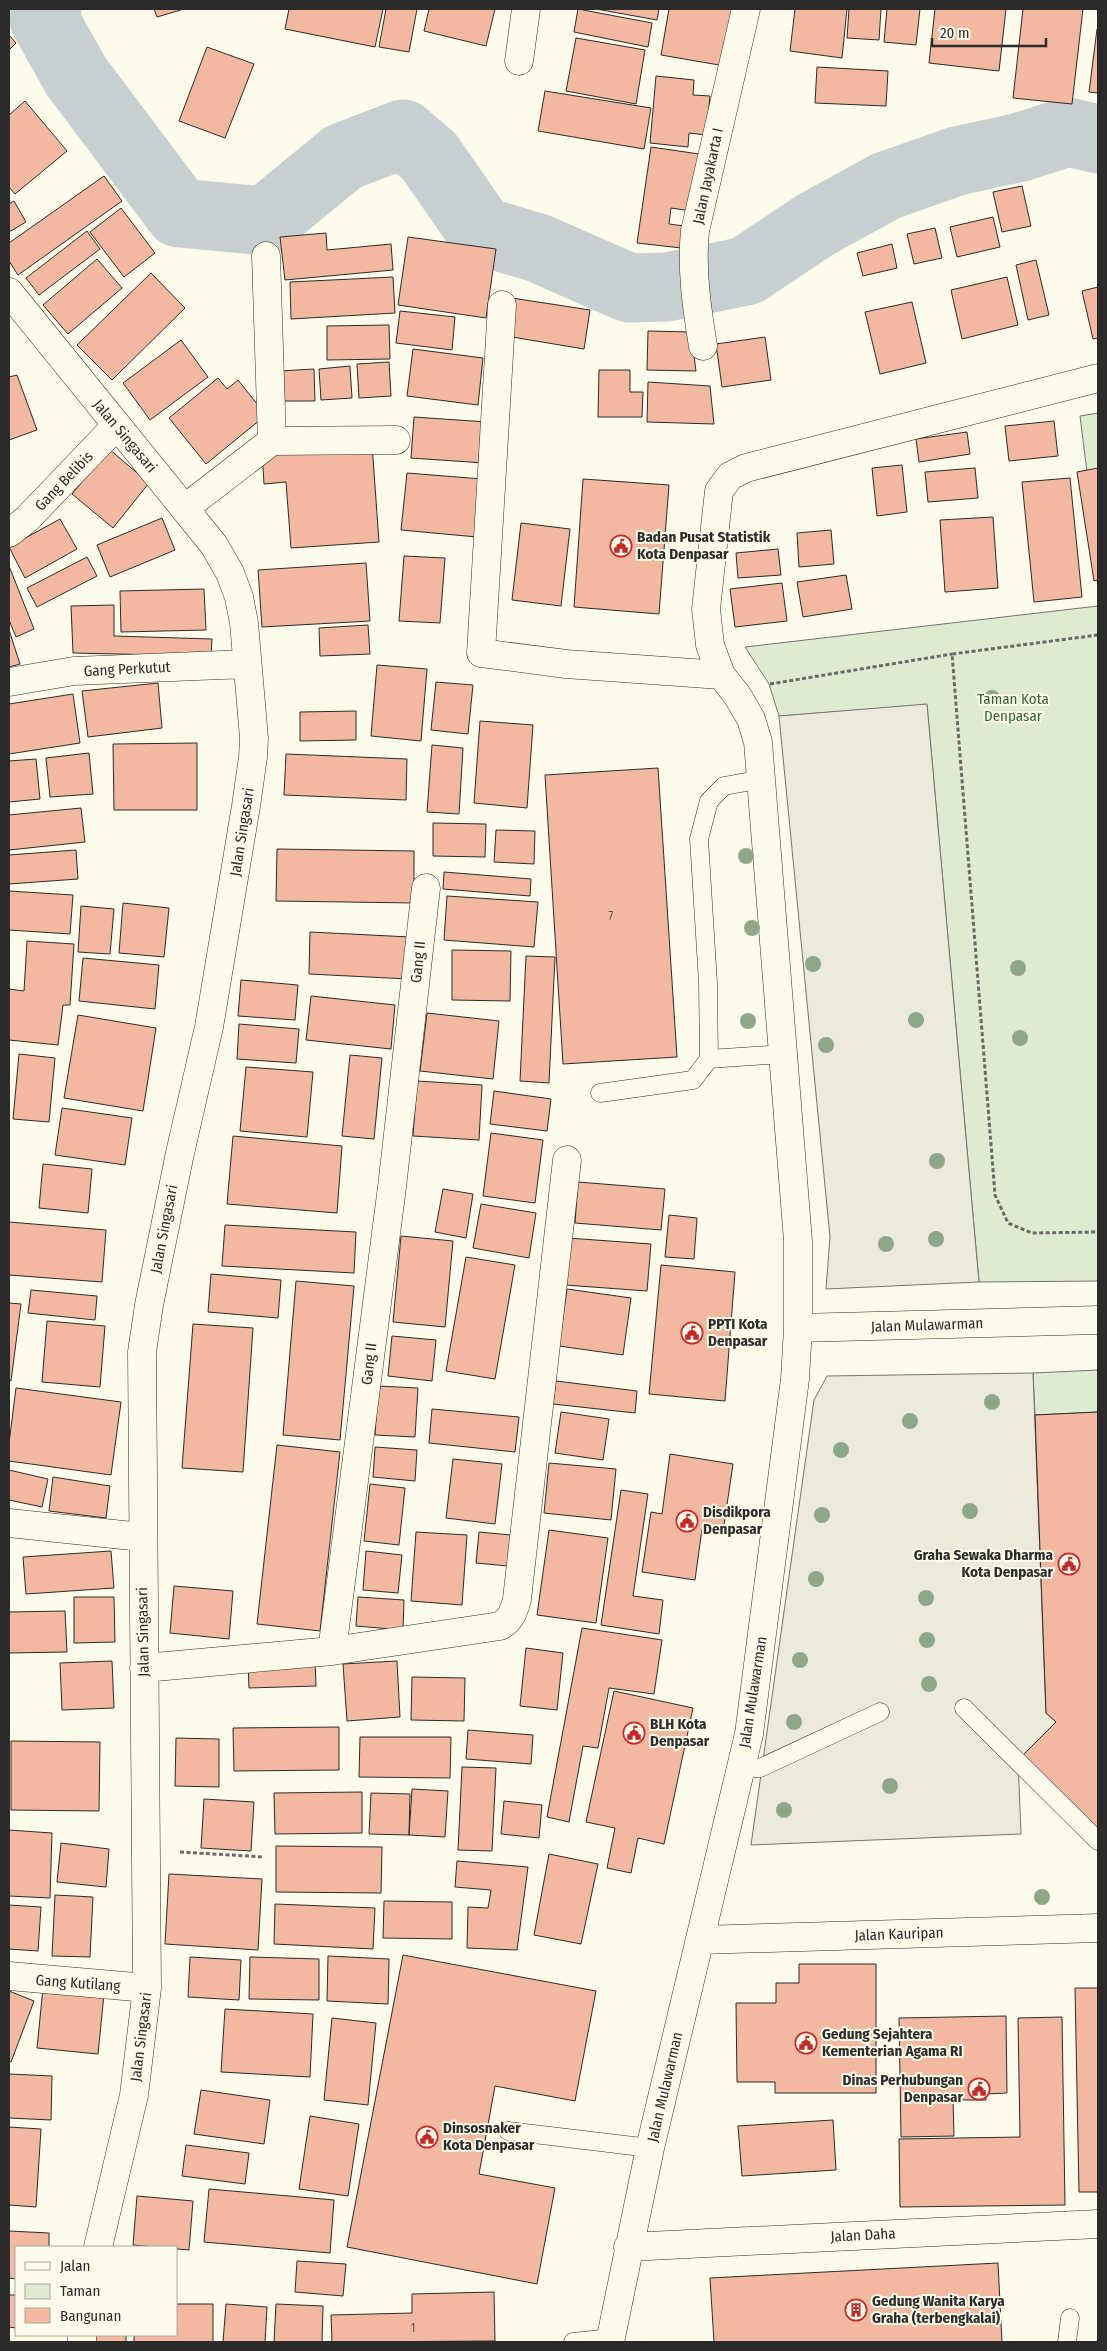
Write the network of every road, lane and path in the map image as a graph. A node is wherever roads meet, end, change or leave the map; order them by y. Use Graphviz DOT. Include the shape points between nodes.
graph roads {
  1 [pos="526,9"];
  2 [pos="746,9"];
  3 [pos="519,61"];
  4 [pos="266,256"];
  5 [pos="9,292"];
  6 [pos="502,305"];
  7 [pos="704,346"];
  8 [pos="1098,378"];
  9 [pos="116,426"];
  10 [pos="396,440"];
  11 [pos="272,441"];
  12 [pos="185,508"];
  13 [pos="9,534"];
  14 [pos="1098,635"];
  15 [pos="952,654"];
  16 [pos="247,664"];
  17 [pos="9,682"];
  18 [pos="729,685"];
  19 [pos="763,779"];
  20 [pos="426,888"];
  21 [pos="783,1054"];
  22 [pos="709,1059"];
  23 [pos="600,1092"];
  24 [pos="567,1160"];
  25 [pos="1098,1232"];
  26 [pos="1098,1320"];
  27 [pos="798,1328"];
  28 [pos="9,1523"];
  29 [pos="142,1537"];
  30 [pos="332,1651"];
  31 [pos="144,1668"];
  32 [pos="964,1708"];
  33 [pos="880,1712"];
  34 [pos="740,1769"];
  35 [pos="1098,1841"];
  36 [pos="147,1850"];
  37 [pos="264,1857"];
  38 [pos="1098,1928"];
  39 [pos="700,1940"];
  40 [pos="9,1976"];
  41 [pos="147,1988"];
  42 [pos="508,2131"];
  43 [pos="650,2148"];
  44 [pos="1098,2224"];
  45 [pos="98,2246"];
  46 [pos="628,2247"];
  47 [pos="1070,2318"];
  48 [pos="610,2340"];
  49 [pos="573,2342"];
  50 [pos="1067,2342"];
  1 -- 3 [label="street"];
  2 -- 7 [label="street, Jalan Jayakarta I" via="694,246 697,309"];
  4 -- 11 [label="street"];
  5 -- 9 [label="street, Jalan Singasari"];
  6 -- 18 [label="street" via="481,653"];
  8 -- 18 [label="street" via="746,468 730,476 719,491 716,507 706,609 710,645"];
  9 -- 12 [label="street, Jalan Singasari"];
  9 -- 13 [label="street, Gang Belibis"];
  10 -- 11 [label="street"];
  11 -- 12 [label="street"];
  12 -- 16 [label="street, Jalan Singasari" via="214,545 236,589 244,623"];
  14 -- 15 [label="path"];
  15 -- 18 [label="path" via="768,684"];
  15 -- 25 [label="path" via="995,1195 1008,1223 1032,1233"];
  16 -- 17 [label="street, Gang Perkutut" via="74,671"];
  16 -- 29 [label="street, Jalan Singasari" via="254,757 209,1027 180,1152 142,1352"];
  18 -- 19 [label="street" via="751,719"];
  19 -- 21 [label="street"];
  19 -- 22 [label="lane" via="724,786 709,802 700,839"];
  20 -- 30 [label="street, Gang II" via="392,1187"];
  21 -- 22 [label="lane"];
  21 -- 27 [label="street" via="798,1241"];
  22 -- 23 [label="lane" via="693,1080"];
  24 -- 30 [label="street" via="514,1612 500,1626"];
  26 -- 27 [label="street, Jalan Mulawarman"];
  27 -- 34 [label="street, Jalan Mulawarman" via="790,1432 749,1734"];
  28 -- 29 [label="street"];
  29 -- 31 [label="street, Jalan Singasari"];
  30 -- 31 [label="street"];
  31 -- 36 [label="street, Jalan Singasari"];
  32 -- 35 [label="lane"];
  33 -- 34 [label="lane" via="760,1768"];
  34 -- 39 [label="street, Jalan Mulawarman"];
  36 -- 37 [label="path"];
  36 -- 41 [label="street, Jalan Singasari"];
  38 -- 39 [label="street, Jalan Kauripan"];
  39 -- 43 [label="street, Jalan Mulawarman"];
  40 -- 41 [label="street, Gang Kutilang"];
  41 -- 45 [label="street, Jalan Singasari" via="134,2094"];
  42 -- 43 [label="lane"];
  43 -- 46 [label="street, Jalan Mulawarman"];
  44 -- 46 [label="street, Jalan Daha"];
  46 -- 48 [label="street, Jalan Mulawarman"];
  47 -- 50 [label="lane"];
  48 -- 49 [label="lane"];
}
